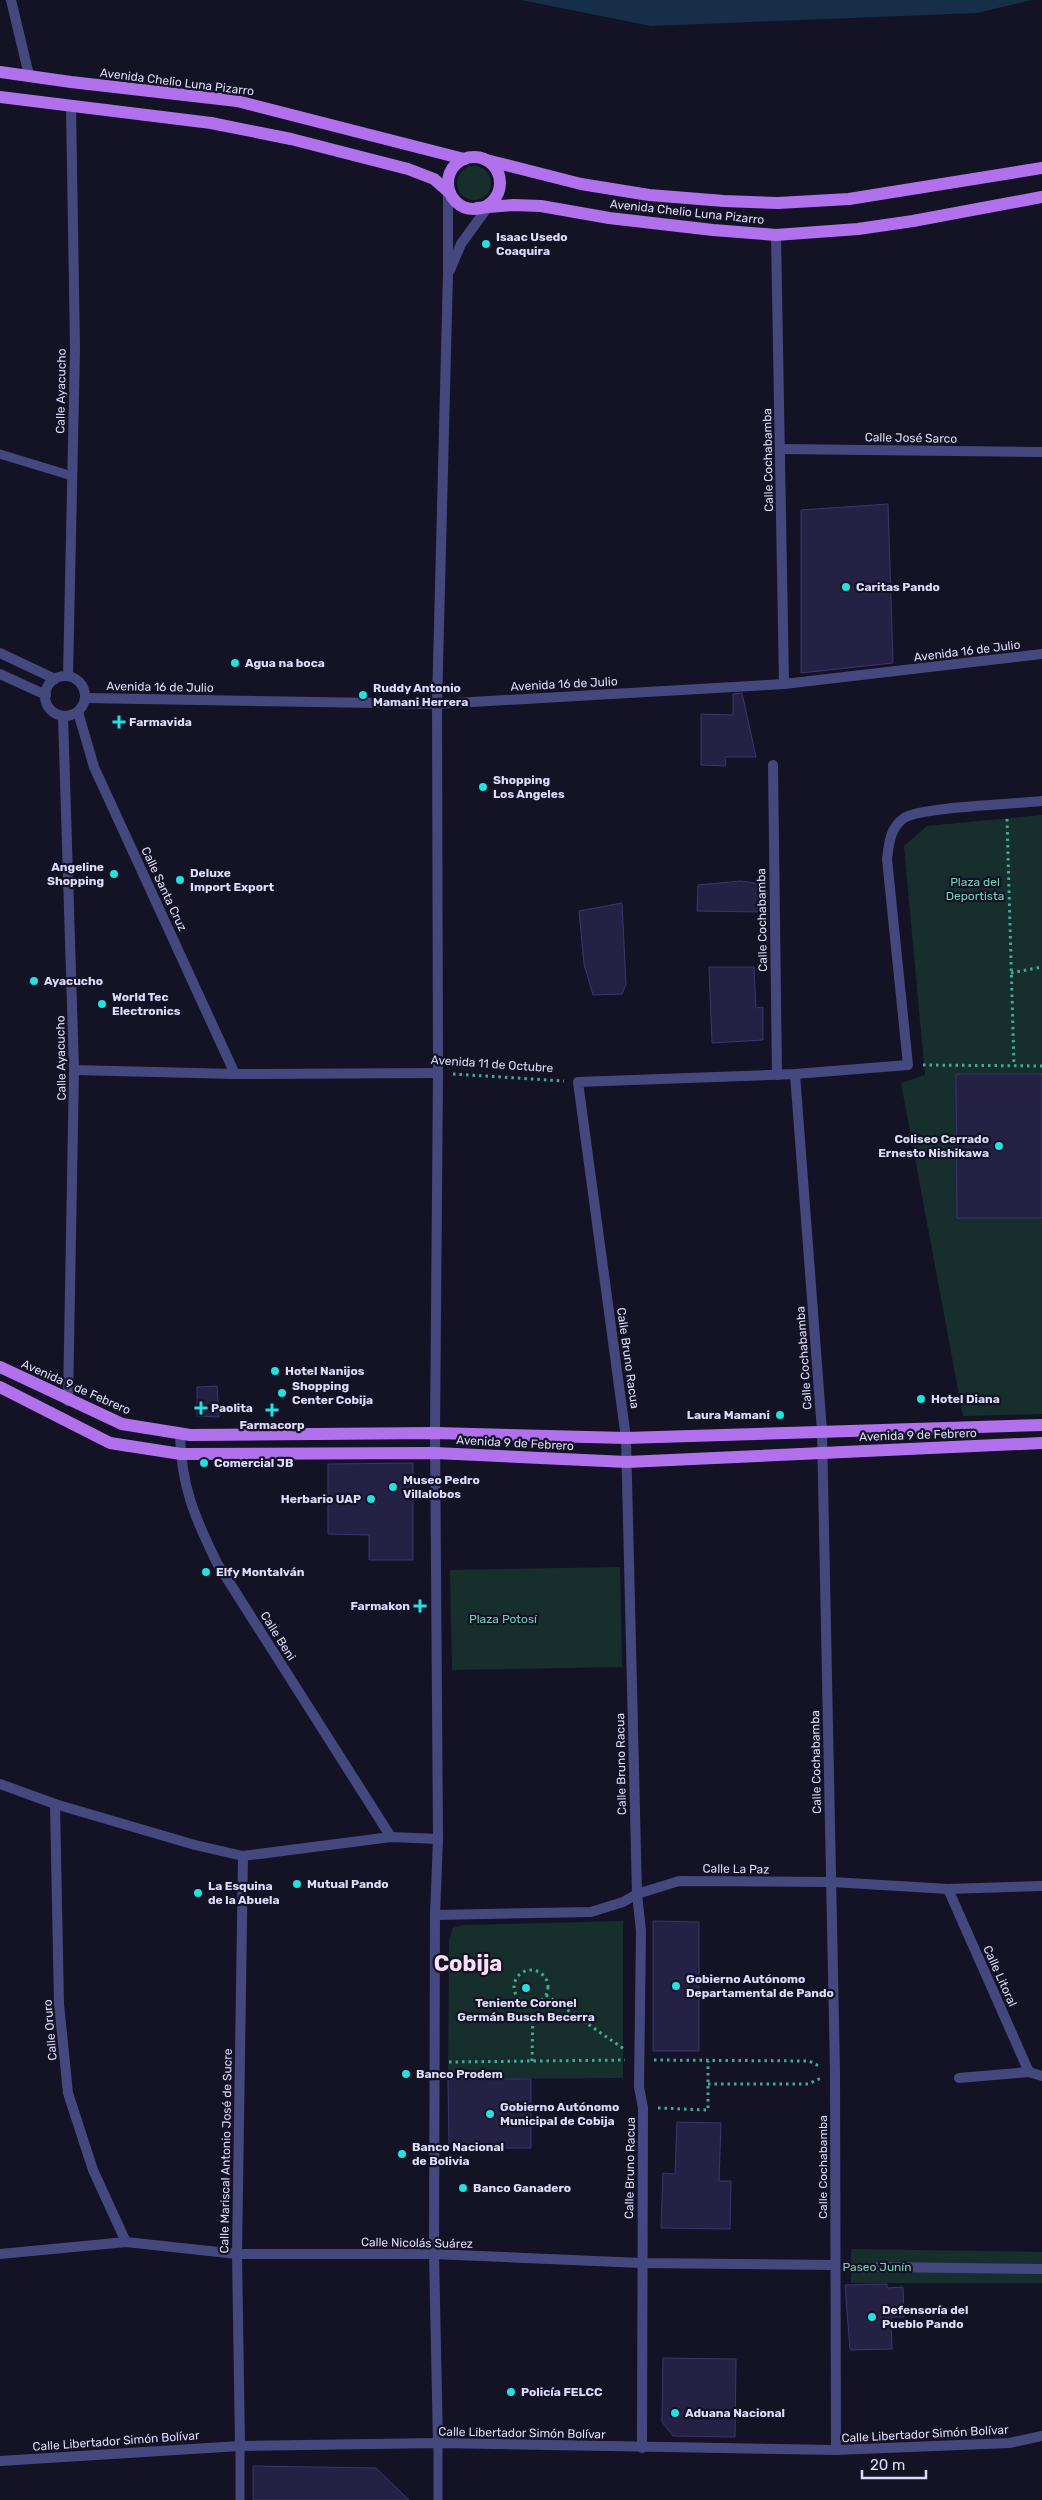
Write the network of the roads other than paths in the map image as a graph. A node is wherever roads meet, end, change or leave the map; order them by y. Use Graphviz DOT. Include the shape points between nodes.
graph roads {
  1 [pos="10,0"];
  2 [pos="0,72"];
  3 [pos="28,75"];
  4 [pos="0,96"];
  5 [pos="71,106"];
  6 [pos="464,159"];
  7 [pos="486,160"];
  8 [pos="1042,168"];
  9 [pos="448,189"];
  10 [pos="1042,197"];
  11 [pos="486,206"];
  12 [pos="776,235"];
  13 [pos="448,273"];
  14 [pos="780,449"];
  15 [pos="1042,452"];
  16 [pos="0,454"];
  17 [pos="72,476"];
  18 [pos="0,653"];
  19 [pos="1042,654"];
  20 [pos="0,674"];
  21 [pos="68,676"];
  22 [pos="55,679"];
  23 [pos="784,684"];
  24 [pos="46,695"];
  25 [pos="85,698"];
  26 [pos="436,704"];
  27 [pos="78,712"];
  28 [pos="63,716"];
  29 [pos="773,765"];
  30 [pos="1042,801"];
  31 [pos="74,1070"];
  32 [pos="438,1072"];
  33 [pos="235,1074"];
  34 [pos="796,1074"];
  35 [pos="777,1075"];
  36 [pos="0,1367"];
  37 [pos="0,1387"];
  38 [pos="68,1401"];
  39 [pos="1042,1424"];
  40 [pos="822,1431"];
  41 [pos="435,1433"];
  42 [pos="180,1434"];
  43 [pos="626,1438"];
  44 [pos="1042,1443"];
  45 [pos="822,1452"];
  46 [pos="435,1453"];
  47 [pos="181,1454"];
  48 [pos="626,1462"];
  49 [pos="0,1784"];
  50 [pos="55,1804"];
  51 [pos="391,1838"];
  52 [pos="438,1839"];
  53 [pos="243,1856"];
  54 [pos="832,1882"];
  55 [pos="1042,1886"];
  56 [pos="948,1889"];
  57 [pos="637,1894"];
  58 [pos="435,1915"];
  59 [pos="1029,2072"];
  60 [pos="1042,2076"];
  61 [pos="958,2078"];
  62 [pos="126,2242"];
  63 [pos="0,2254"];
  64 [pos="237,2254"];
  65 [pos="434,2254"];
  66 [pos="641,2263"];
  67 [pos="835,2265"];
  68 [pos="878,2267"];
  69 [pos="1042,2269"];
  70 [pos="1042,2436"];
  71 [pos="438,2443"];
  72 [pos="240,2446"];
  73 [pos="642,2448"];
  74 [pos="836,2450"];
  75 [pos="0,2460"];
  76 [pos="240,2500"];
  77 [pos="438,2500"];
  1 -- 3 [label="street"];
  2 -- 3 [label="main road, Avenida Chelio Luna Pizarro"];
  3 -- 6 [label="main road, Avenida Chelio Luna Pizarro" via="237,101"];
  4 -- 5 [label="main road"];
  5 -- 9 [label="main road" via="211,123 291,138 408,169"];
  5 -- 17 [label="street, Calle Ayacucho" via="75,349"];
  6 -- 7 [label="main road" via="479,157"];
  6 -- 9 [label="main road" via="452,169"];
  7 -- 8 [label="main road, Avenida Chelio Luna Pizarro" via="581,184 649,194 778,203 849,199"];
  7 -- 11 [label="main road" via="500,179 500,187"];
  9 -- 11 [label="main road" via="461,205"];
  9 -- 13 [label="street"];
  10 -- 12 [label="main road, Avenida Chelio Luna Pizarro" via="913,221"];
  11 -- 12 [label="main road, Avenida Chelio Luna Pizarro" via="541,206 628,220"];
  11 -- 13 [label="street" via="461,244"];
  12 -- 14 [label="street, Calle Cochabamba"];
  13 -- 26 [label="street"];
  14 -- 15 [label="street, Calle José Sarco"];
  14 -- 23 [label="street, Calle Cochabamba"];
  16 -- 17 [label="lane"];
  17 -- 21 [label="street, Calle Ayacucho"];
  18 -- 22 [label="street"];
  19 -- 23 [label="street, Avenida 16 de Julio"];
  20 -- 24 [label="street"];
  21 -- 22 [label="street"];
  21 -- 25 [label="street" via="83,686"];
  22 -- 24 [label="street" via="47,688"];
  23 -- 26 [label="street, Avenida 16 de Julio"];
  24 -- 28 [label="street" via="48,706"];
  25 -- 26 [label="street, Avenida 16 de Julio"];
  25 -- 27 [label="street"];
  26 -- 32 [label="street"];
  27 -- 28 [label="street"];
  27 -- 33 [label="street, Calle Santa Cruz" via="94,767"];
  28 -- 31 [label="street, Calle Ayacucho"];
  29 -- 35 [label="street, Calle Cochabamba"];
  30 -- 34 [label="street" via="927,811 904,818 890,834 887,859 908,1065"];
  31 -- 33 [label="street, Avenida 11 de Octubre"];
  31 -- 38 [label="street, Calle Ayacucho"];
  32 -- 33 [label="street, Avenida 11 de Octubre"];
  32 -- 41 [label="street"];
  34 -- 35 [label="street"];
  34 -- 40 [label="street, Calle Cochabamba"];
  35 -- 43 [label="street, Calle Bruno Racua" via="578,1082"];
  36 -- 38 [label="main road, Avenida 9 de Febrero"];
  37 -- 47 [label="main road, Avenida 9 de Febrero" via="110,1443"];
  38 -- 42 [label="main road, Avenida 9 de Febrero" via="122,1424"];
  39 -- 40 [label="main road, Avenida 9 de Febrero"];
  40 -- 43 [label="main road, Avenida 9 de Febrero"];
  40 -- 45 [label="street, Calle Cochabamba"];
  41 -- 42 [label="main road, Avenida 9 de Febrero"];
  41 -- 43 [label="main road, Avenida 9 de Febrero"];
  41 -- 46 [label="street"];
  42 -- 47 [label="street, Calle Beni"];
  43 -- 48 [label="street, Calle Bruno Racua"];
  44 -- 45 [label="main road, Avenida 9 de Febrero"];
  45 -- 48 [label="main road, Avenida 9 de Febrero"];
  45 -- 54 [label="street, Calle Cochabamba"];
  46 -- 47 [label="main road, Avenida 9 de Febrero"];
  46 -- 48 [label="main road, Avenida 9 de Febrero"];
  46 -- 52 [label="street"];
  47 -- 51 [label="street, Calle Beni" via="185,1486 198,1525 217,1563"];
  48 -- 57 [label="street, Calle Bruno Racua"];
  49 -- 50 [label="street"];
  50 -- 53 [label="street"];
  50 -- 62 [label="street, Calle Oruro" via="59,2004 68,2093 93,2170"];
  51 -- 52 [label="street"];
  51 -- 53 [label="street"];
  52 -- 58 [label="street"];
  53 -- 64 [label="street, Calle Mariscal Antonio José de Sucre"];
  54 -- 56 [label="street, Calle La Paz"];
  54 -- 57 [label="street, Calle La Paz" via="679,1881"];
  54 -- 67 [label="street, Calle Cochabamba" via="836,2072"];
  55 -- 56 [label="street, Calle La Paz"];
  56 -- 59 [label="street, Calle Litoral"];
  57 -- 58 [label="street, Calle La Paz" via="591,1912"];
  57 -- 66 [label="street, Calle Bruno Racua" via="641,1931 639,2087 643,2108"];
  58 -- 65 [label="street"];
  59 -- 60 [label="street"];
  59 -- 61 [label="street"];
  62 -- 63 [label="street, Calle Nicolás Suárez"];
  62 -- 64 [label="street, Calle Nicolás Suárez"];
  64 -- 65 [label="street, Calle Nicolás Suárez"];
  64 -- 72 [label="street, Calle Mariscal Antonio José de Sucre"];
  65 -- 66 [label="street, Calle Nicolás Suárez"];
  65 -- 71 [label="street"];
  66 -- 67 [label="street, Calle Nicolás Suárez"];
  66 -- 73 [label="street, Calle Bruno Racua"];
  67 -- 74 [label="street, Calle Cochabamba"];
  68 -- 69 [label="street"];
  70 -- 74 [label="street, Calle Libertador Simón Bolívar" via="1009,2444"];
  71 -- 72 [label="street, Calle Libertador Simón Bolívar"];
  71 -- 73 [label="street, Calle Libertador Simón Bolívar"];
  71 -- 77 [label="lane"];
  72 -- 75 [label="street, Calle Libertador Simón Bolívar"];
  72 -- 76 [label="lane"];
  73 -- 74 [label="street, Calle Libertador Simón Bolívar"];
}
